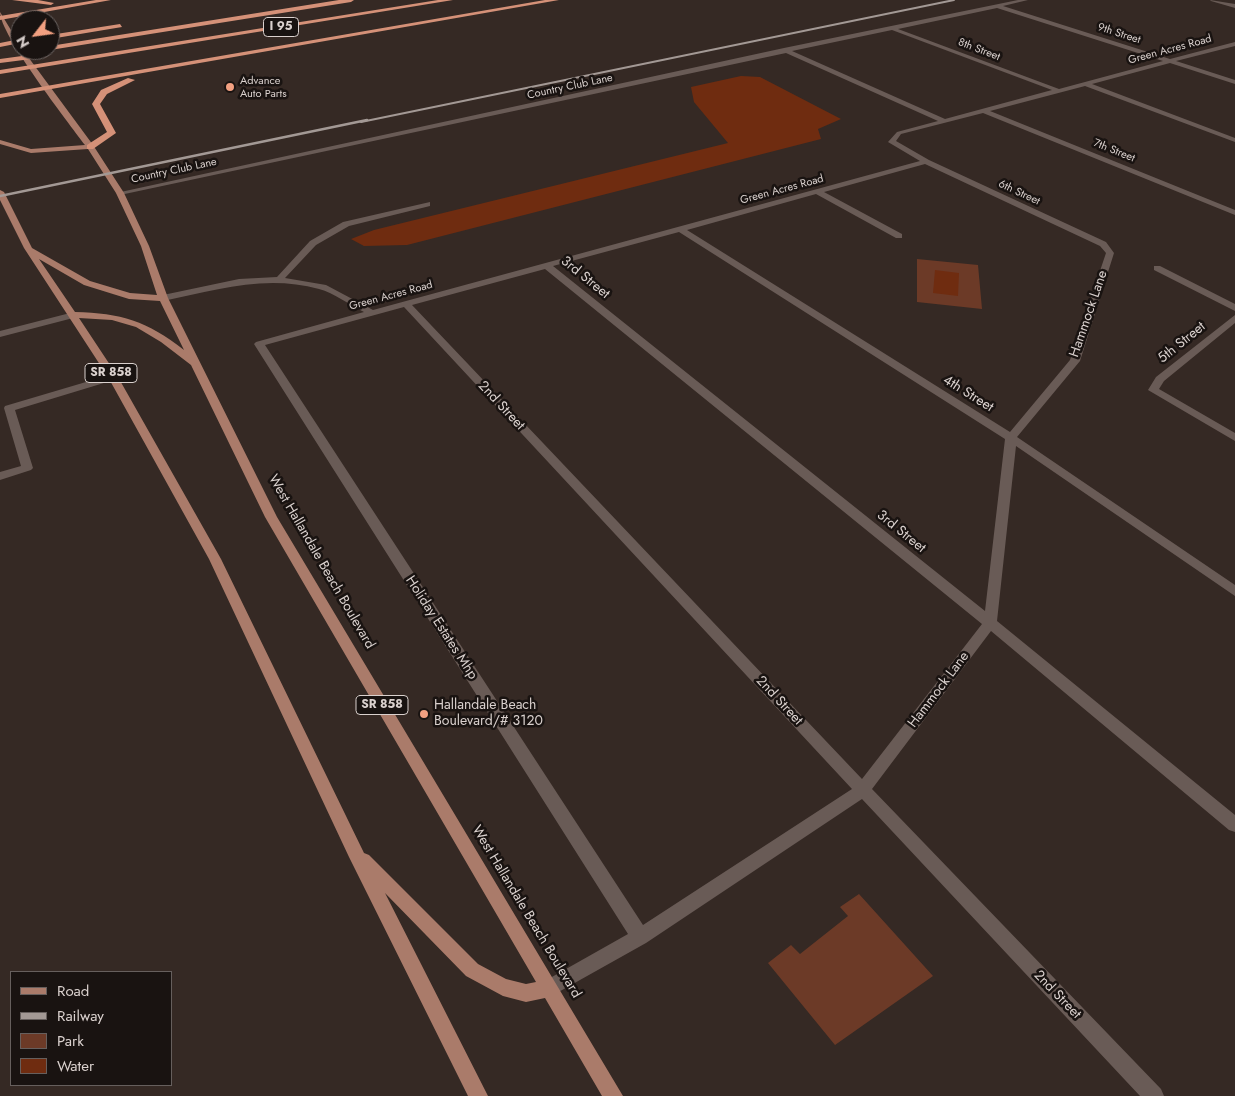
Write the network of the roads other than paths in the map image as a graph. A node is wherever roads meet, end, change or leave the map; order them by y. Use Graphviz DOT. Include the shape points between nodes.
graph roads {
  1 [pos="15,0"];
  2 [pos="108,0"];
  3 [pos="450,0"];
  4 [pos="556,0"];
  5 [pos="1025,0"];
  6 [pos="1213,0"];
  7 [pos="90,2"];
  8 [pos="353,3"];
  9 [pos="997,6"];
  10 [pos="1234,6"];
  11 [pos="1,16"];
  12 [pos="129,25"];
  13 [pos="891,28"];
  14 [pos="60,36"];
  15 [pos="102,43"];
  16 [pos="1235,44"];
  17 [pos="60,47"];
  18 [pos="784,50"];
  19 [pos="1171,61"];
  20 [pos="0,62"];
  21 [pos="152,71"];
  22 [pos="0,72"];
  23 [pos="1235,82"];
  24 [pos="1086,84"];
  25 [pos="47,89"];
  26 [pos="1060,91"];
  27 [pos="0,96"];
  28 [pos="985,111"];
  29 [pos="945,121"];
  30 [pos="1235,140"];
  31 [pos="0,142"];
  32 [pos="90,147"];
  33 [pos="926,162"];
  34 [pos="0,192"];
  35 [pos="818,192"];
  36 [pos="120,193"];
  37 [pos="427,204"];
  38 [pos="1235,213"];
  39 [pos="680,229"];
  40 [pos="899,236"];
  41 [pos="1102,244"];
  42 [pos="28,248"];
  43 [pos="546,265"];
  44 [pos="1157,268"];
  45 [pos="279,280"];
  46 [pos="163,298"];
  47 [pos="406,304"];
  48 [pos="1235,308"];
  49 [pos="372,313"];
  50 [pos="74,315"];
  51 [pos="1235,318"];
  52 [pos="0,334"];
  53 [pos="259,344"];
  54 [pos="198,366"];
  55 [pos="113,377"];
  56 [pos="1010,438"];
  57 [pos="1235,438"];
  58 [pos="0,476"];
  59 [pos="1235,591"];
  60 [pos="990,623"];
  61 [pos="863,790"];
  62 [pos="1235,825"];
  63 [pos="355,852"];
  64 [pos="640,938"];
  65 [pos="549,988"];
  66 [pos="473,1093"];
  67 [pos="613,1096"];
  68 [pos="1154,1096"];
  1 -- 7 [label="highway"];
  2 -- 7 [label="highway"];
  3 -- 22 [label="highway, I 95"];
  4 -- 21 [label="highway"];
  5 -- 9 [label="street, Country Club Lane"];
  6 -- 10 [label="street"];
  7 -- 11 [label="highway"];
  8 -- 15 [label="highway"];
  9 -- 13 [label="street, Country Club Lane"];
  9 -- 19 [label="street, 9th Street"];
  11 -- 25 [label="main road, West Hallandale Beach Boulevard / SR 858"];
  12 -- 14 [label="highway"];
  13 -- 18 [label="street, Country Club Lane"];
  13 -- 26 [label="street, 8th Street"];
  15 -- 17 [label="highway"];
  15 -- 20 [label="highway"];
  16 -- 19 [label="street, Green Acres Road"];
  18 -- 29 [label="street"];
  18 -- 36 [label="street, Country Club Lane"];
  19 -- 23 [label="street, 9th Street"];
  19 -- 24 [label="street, Green Acres Road"];
  21 -- 25 [label="highway"];
  21 -- 32 [label="highway" via="104,92 96,104 112,132"];
  24 -- 26 [label="street, Green Acres Road"];
  24 -- 30 [label="street"];
  25 -- 27 [label="highway"];
  25 -- 32 [label="main road, West Hallandale Beach Boulevard / SR 858"];
  26 -- 28 [label="street, Green Acres Road"];
  28 -- 29 [label="street, Green Acres Road"];
  28 -- 38 [label="street, 7th Street"];
  29 -- 33 [label="street, Green Acres Road" via="899,133 892,142"];
  31 -- 32 [label="main road" via="31,151"];
  32 -- 36 [label="main road, West Hallandale Beach Boulevard / SR 858"];
  33 -- 35 [label="street, Green Acres Road"];
  33 -- 41 [label="street, 6th Street"];
  34 -- 42 [label="main road, SR 858"];
  35 -- 39 [label="street, Green Acres Road"];
  35 -- 40 [label="street"];
  36 -- 46 [label="main road, West Hallandale Beach Boulevard / SR 858" via="145,246"];
  37 -- 45 [label="street" via="346,224 313,243"];
  39 -- 43 [label="street, Green Acres Road"];
  39 -- 56 [label="street, 4th Street"];
  41 -- 56 [label="street, Hammock Lane" via="1110,253 1074,361"];
  42 -- 46 [label="main road" via="87,283 129,296"];
  42 -- 50 [label="main road, SR 858"];
  43 -- 47 [label="street, Green Acres Road"];
  43 -- 60 [label="street, 3rd Street"];
  44 -- 48 [label="street"];
  45 -- 46 [label="street" via="239,282"];
  45 -- 49 [label="street" via="323,287"];
  46 -- 54 [label="main road, West Hallandale Beach Boulevard / SR 858"];
  47 -- 49 [label="street, Green Acres Road"];
  47 -- 61 [label="street, 2nd Street"];
  49 -- 53 [label="street, Green Acres Road"];
  50 -- 52 [label="street"];
  50 -- 54 [label="main road" via="108,315 136,322 156,332"];
  50 -- 55 [label="main road, SR 858"];
  51 -- 57 [label="street, 5th Street" via="1160,379 1153,390"];
  53 -- 64 [label="street, Holiday Estates Mhp"];
  54 -- 65 [label="main road, West Hallandale Beach Boulevard / SR 858" via="271,517"];
  55 -- 58 [label="street" via="9,408 27,468"];
  55 -- 63 [label="main road, SR 858" via="215,559"];
  56 -- 59 [label="street, 4th Street"];
  56 -- 60 [label="street"];
  60 -- 61 [label="street, Hammock Lane"];
  60 -- 62 [label="street, 3rd Street"];
  61 -- 64 [label="street, Hammock Lane"];
  61 -- 68 [label="street, 2nd Street"];
  63 -- 65 [label="main road" via="472,970 503,987 526,993"];
  63 -- 66 [label="main road, SR 858"];
  64 -- 65 [label="street, Hammock Lane"];
  65 -- 67 [label="main road, West Hallandale Beach Boulevard / SR 858"];
}
